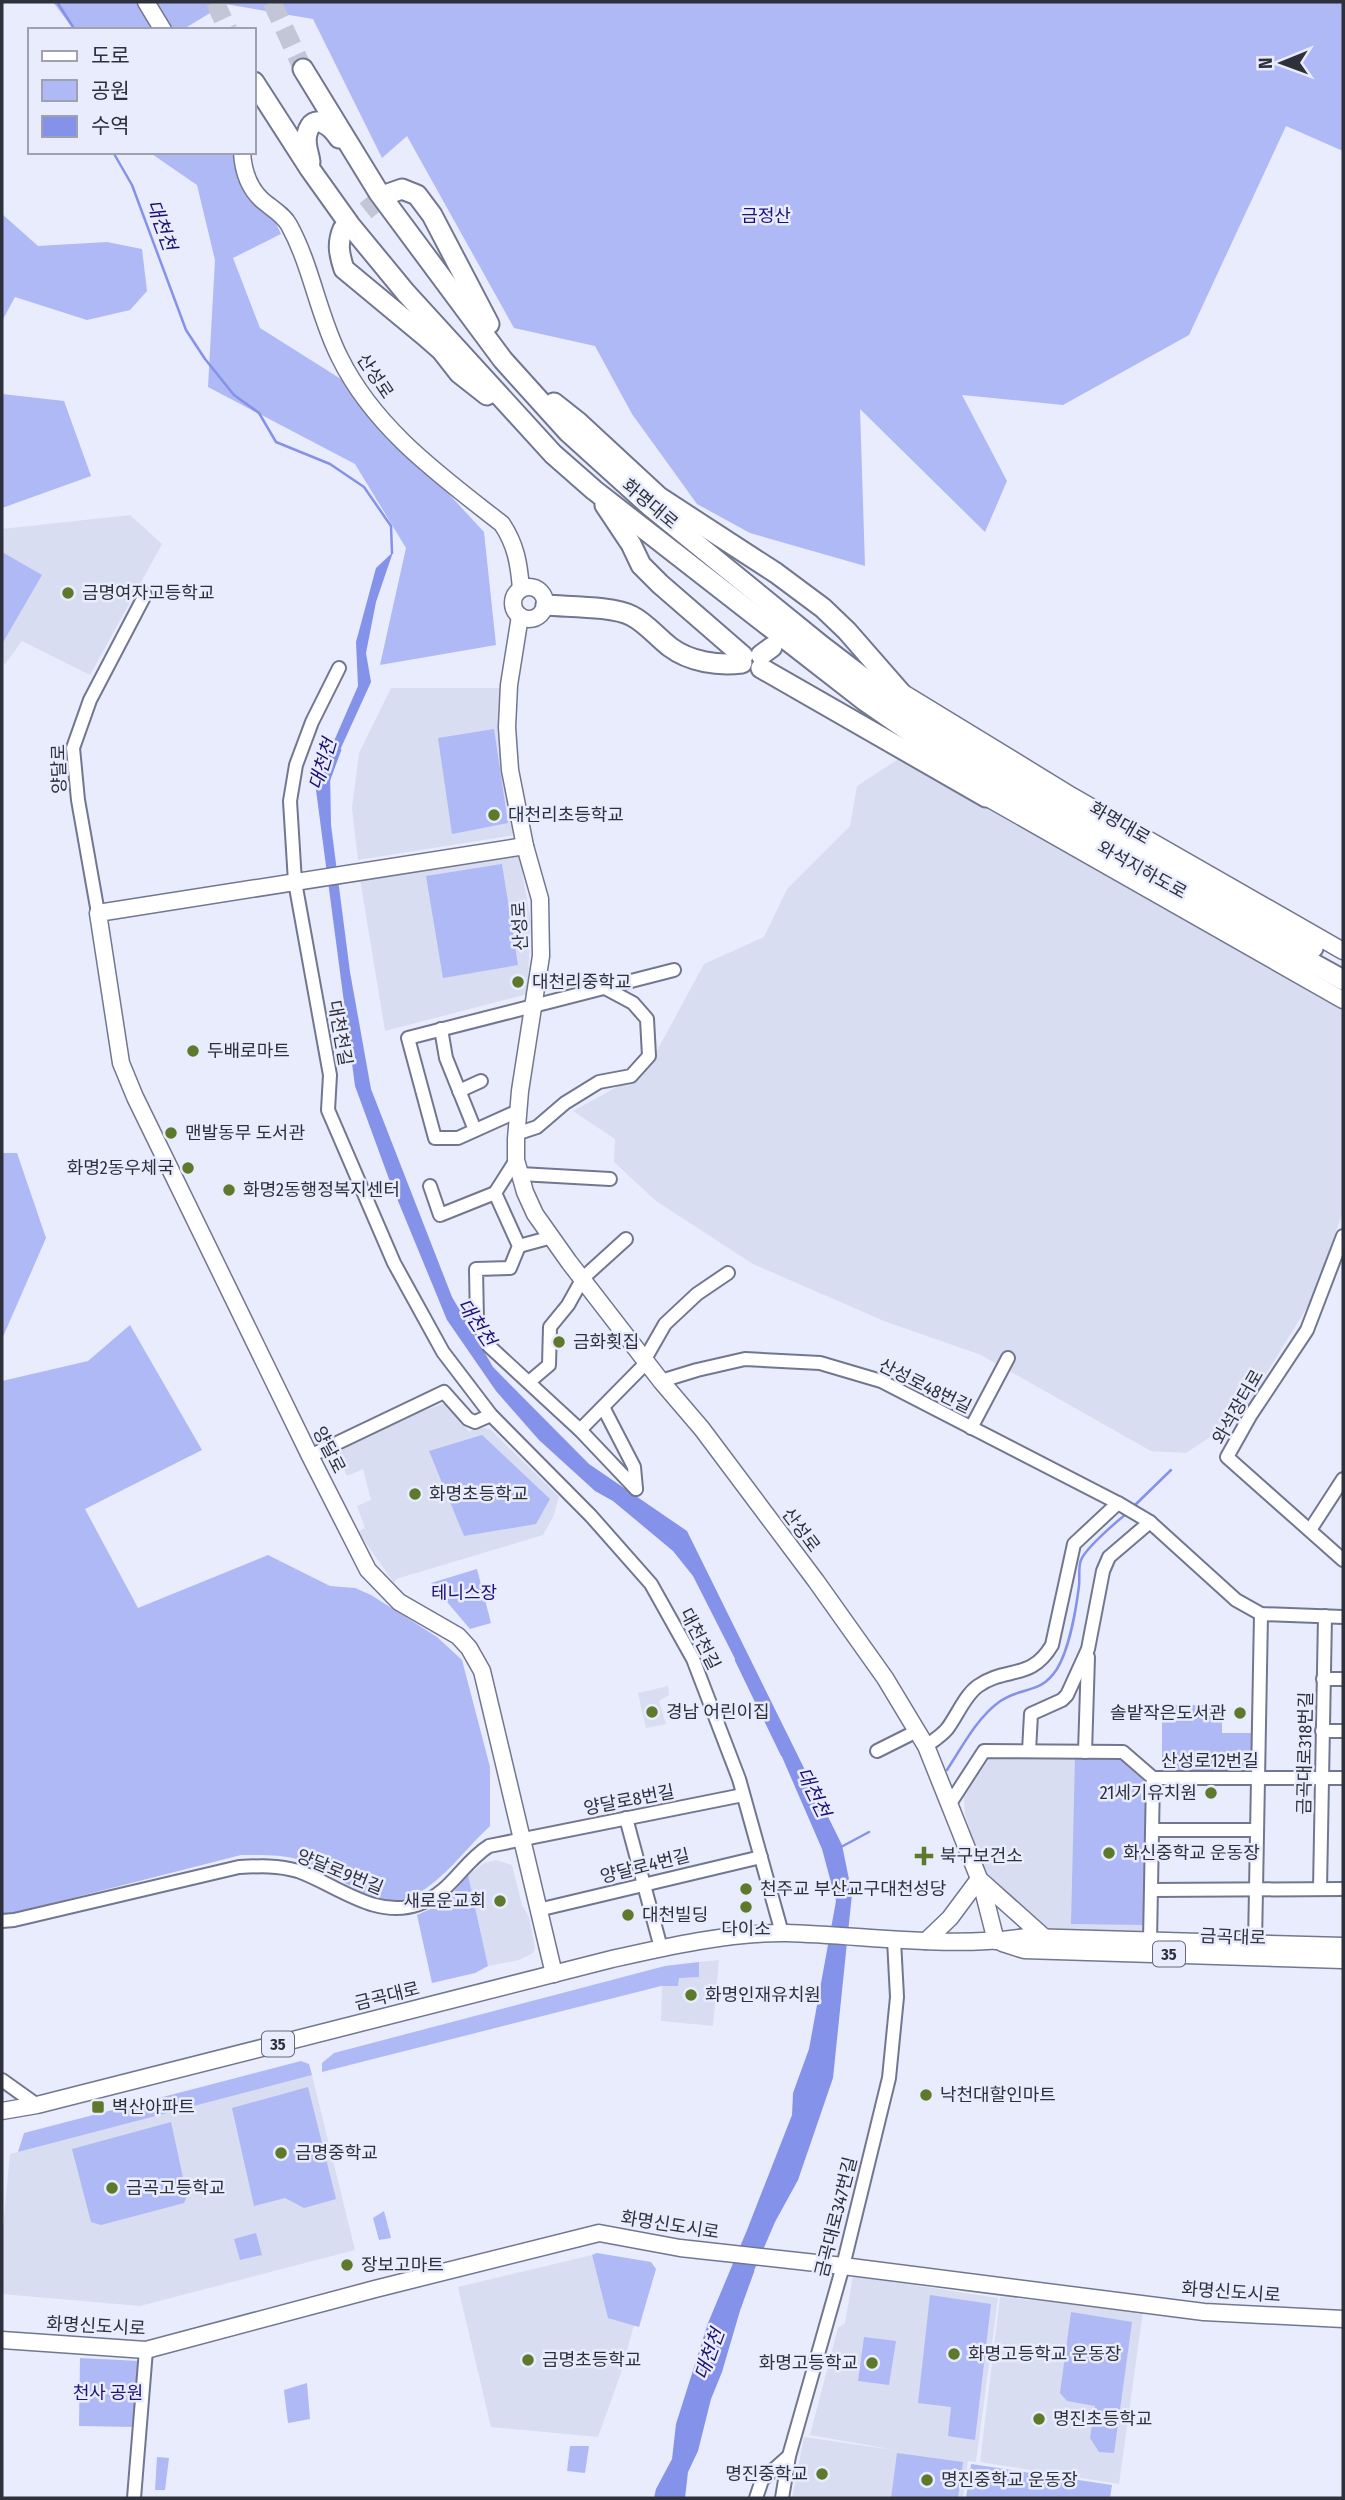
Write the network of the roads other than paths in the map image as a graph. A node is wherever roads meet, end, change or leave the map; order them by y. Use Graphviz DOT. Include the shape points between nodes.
graph roads {
  1 [pos="146,2"];
  2 [pos="162,28"];
  3 [pos="303,69"];
  4 [pos="256,85"];
  5 [pos="242,154"];
  6 [pos="362,162"];
  7 [pos="310,169"];
  8 [pos="385,195"];
  9 [pos="343,229"];
  10 [pos="503,360"];
  11 [pos="523,384"];
  12 [pos="519,418"];
  13 [pos="594,490"];
  14 [pos="521,589"];
  15 [pos="145,595"];
  16 [pos="546,605"];
  17 [pos="520,616"];
  18 [pos="718,636"];
  19 [pos="756,658"];
  20 [pos="717,664"];
  21 [pos="339,668"];
  22 [pos="899,691"];
  23 [pos="929,728"];
  24 [pos="943,755"];
  25 [pos="986,797"];
  26 [pos="1102,831"];
  27 [pos="525,846"];
  28 [pos="300,881"];
  29 [pos="98,913"];
  30 [pos="1343,951"];
  31 [pos="1343,965"];
  32 [pos="674,970"];
  33 [pos="1343,980"];
  34 [pos="605,988"];
  35 [pos="1343,1000"];
  36 [pos="534,1006"];
  37 [pos="441,1030"];
  38 [pos="481,1081"];
  39 [pos="459,1091"];
  40 [pos="518,1111"];
  41 [pos="475,1130"];
  42 [pos="516,1134"];
  43 [pos="518,1167"];
  44 [pos="610,1179"];
  45 [pos="430,1186"];
  46 [pos="495,1193"];
  47 [pos="1343,1236"];
  48 [pos="552,1237"];
  49 [pos="625,1239"];
  50 [pos="519,1246"];
  51 [pos="728,1273"];
  52 [pos="583,1278"];
  53 [pos="1008,1358"];
  54 [pos="646,1361"];
  55 [pos="464,1381"];
  56 [pos="661,1381"];
  57 [pos="529,1382"];
  58 [pos="444,1392"];
  59 [pos="603,1407"];
  60 [pos="491,1415"];
  61 [pos="971,1428"];
  62 [pos="580,1430"];
  63 [pos="310,1456"];
  64 [pos="1343,1479"];
  65 [pos="1118,1503"];
  66 [pos="1150,1522"];
  67 [pos="1310,1530"];
  68 [pos="1343,1560"];
  69 [pos="1261,1614"];
  70 [pos="1325,1616"];
  71 [pos="1343,1616"];
  72 [pos="1088,1649"];
  73 [pos="1323,1679"];
  74 [pos="1343,1679"];
  75 [pos="1322,1731"];
  76 [pos="1343,1731"];
  77 [pos="915,1732"];
  78 [pos="926,1746"];
  79 [pos="877,1751"];
  80 [pos="1029,1751"];
  81 [pos="1085,1752"];
  82 [pos="1153,1778"];
  83 [pos="1256,1778"];
  84 [pos="1321,1778"];
  85 [pos="1343,1778"];
  86 [pos="743,1795"];
  87 [pos="949,1805"];
  88 [pos="626,1818"];
  89 [pos="1152,1830"];
  90 [pos="1256,1830"];
  91 [pos="521,1839"];
  92 [pos="761,1857"];
  93 [pos="979,1880"];
  94 [pos="643,1885"];
  95 [pos="1151,1889"];
  96 [pos="1320,1889"];
  97 [pos="1343,1889"];
  98 [pos="1255,1890"];
  99 [pos="538,1910"];
  100 [pos="2,1921"];
  101 [pos="783,1933"];
  102 [pos="1045,1938"];
  103 [pos="894,1940"];
  104 [pos="926,1941"];
  105 [pos="996,1941"];
  106 [pos="1150,1941"];
  107 [pos="1255,1944"];
  108 [pos="1343,1946"];
  109 [pos="661,1948"];
  110 [pos="1343,1960"];
  111 [pos="554,1975"];
  112 [pos="2,2080"];
  113 [pos="15,2088"];
  114 [pos="37,2105"];
  115 [pos="10,2110"];
  116 [pos="843,2266"];
  117 [pos="1343,2319"];
  118 [pos="2,2340"];
  119 [pos="146,2350"];
  120 [pos="789,2456"];
  121 [pos="134,2498"];
  122 [pos="756,2498"];
  123 [pos="782,2498"];
  1 -- 2 [label="main road"];
  3 -- 6 [label="highway, 화명대로"];
  4 -- 7 [label="highway, 화명대로"];
  5 -- 14 [label="main road, 산성로" via="251,187 288,222 306,259 323,319 350,375 403,443 502,524 513,541"];
  6 -- 7 [label="highway" via="332,127 317,122 306,135"];
  6 -- 10 [label="highway, 화명대로" via="379,193"];
  7 -- 12 [label="highway, 화명대로" via="406,293"];
  8 -- 10 [label="highway" via="402,190 417,195 425,205 496,336"];
  9 -- 12 [label="highway" via="339,239 344,269 441,350 459,373"];
  10 -- 11 [label="highway, 화명대로"];
  11 -- 22 [label="highway" via="578,422 659,497 776,573 816,615 847,631"];
  11 -- 23 [label="highway, 화명대로" via="568,432 651,506"];
  12 -- 13 [label="highway, 화명대로"];
  13 -- 18 [label="highway" via="641,565"];
  13 -- 24 [label="highway, 화명대로" via="864,701"];
  14 -- 16 [label="main road" via="531,586 540,590"];
  14 -- 17 [label="main road" via="513,601"];
  15 -- 29 [label="street, 양달로" via="90,700 73,748"];
  16 -- 17 [label="main road" via="536,618"];
  16 -- 20 [label="highway" via="631,615 671,648"];
  17 -- 27 [label="main road, 산성로" via="507,727"];
  18 -- 19 [label="highway"];
  18 -- 20 [label="highway" via="725,648"];
  19 -- 20 [label="highway"];
  19 -- 25 [label="highway"];
  21 -- 28 [label="street, 대천천길" via="296,765 290,802"];
  22 -- 23 [label="highway"];
  22 -- 30 [label="main road, 화명대로"];
  23 -- 26 [label="highway, 화명대로"];
  24 -- 25 [label="highway"];
  24 -- 33 [label="highway, 와석지하도로"];
  25 -- 35 [label="main road"];
  26 -- 31 [label="highway, 와석지하도로"];
  27 -- 28 [label="main road"];
  27 -- 36 [label="main road, 산성로" via="540,899 541,956"];
  28 -- 29 [label="main road"];
  28 -- 55 [label="street, 대천천길" via="330,1075 328,1110 394,1263"];
  29 -- 63 [label="main road, 양달로" via="121,1063"];
  32 -- 34 [label="street"];
  34 -- 36 [label="street"];
  34 -- 42 [label="street" via="633,1003 647,1019 649,1056 631,1076 598,1082 537,1127"];
  36 -- 37 [label="street"];
  36 -- 40 [label="main road, 산성로"];
  37 -- 39 [label="street"];
  37 -- 41 [label="street" via="408,1038 435,1138 457,1138"];
  38 -- 39 [label="street"];
  39 -- 41 [label="street"];
  40 -- 41 [label="street"];
  40 -- 42 [label="main road, 산성로"];
  42 -- 43 [label="main road, 산성로"];
  43 -- 44 [label="street"];
  43 -- 46 [label="street"];
  43 -- 48 [label="main road, 산성로" via="530,1203"];
  45 -- 46 [label="street" via="440,1215"];
  46 -- 50 [label="street"];
  47 -- 67 [label="street, 와석장터로" via="1307,1331 1227,1457"];
  48 -- 50 [label="street"];
  48 -- 52 [label="main road, 산성로"];
  49 -- 52 [label="street"];
  50 -- 57 [label="street" via="510,1268 476,1269 477,1321 489,1346"];
  51 -- 54 [label="street" via="665,1324"];
  52 -- 54 [label="main road, 산성로"];
  52 -- 57 [label="street" via="550,1327 549,1365"];
  53 -- 61 [label="street"];
  54 -- 56 [label="main road, 산성로"];
  54 -- 59 [label="street"];
  55 -- 58 [label="street"];
  55 -- 60 [label="street, 대천천길"];
  56 -- 61 [label="street, 산성로48번길" via="745,1359 820,1363 881,1381"];
  56 -- 77 [label="main road, 산성로" via="816,1581 885,1678"];
  57 -- 62 [label="street"];
  58 -- 60 [label="street" via="468,1419 475,1422"];
  58 -- 63 [label="street"];
  59 -- 62 [label="street"];
  59 -- 62 [label="street" via="634,1467 636,1489"];
  60 -- 86 [label="street, 대천천길" via="651,1584 694,1659"];
  61 -- 65 [label="street, 산성로48번길"];
  63 -- 91 [label="main road, 양달로" via="368,1570 399,1602 458,1636 482,1671"];
  64 -- 67 [label="street"];
  65 -- 66 [label="street, 산성로48번길"];
  65 -- 78 [label="street" via="1074,1544 1052,1645 1045,1656 1026,1670 980,1684 945,1732"];
  66 -- 69 [label="street, 산성로48번길" via="1236,1600"];
  66 -- 72 [label="street" via="1110,1557 1103,1571"];
  67 -- 68 [label="street, 와석장터로"];
  69 -- 70 [label="street"];
  69 -- 83 [label="street"];
  70 -- 71 [label="street"];
  70 -- 73 [label="street, 금곡대로318번길"];
  72 -- 80 [label="street" via="1067,1695 1031,1714"];
  72 -- 81 [label="street"];
  73 -- 74 [label="street"];
  73 -- 75 [label="street, 금곡대로318번길"];
  75 -- 76 [label="street"];
  75 -- 84 [label="street, 금곡대로318번길"];
  77 -- 78 [label="main road, 산성로"];
  77 -- 79 [label="street"];
  78 -- 87 [label="main road, 산성로"];
  80 -- 81 [label="street, 산성로12번길"];
  80 -- 87 [label="street, 산성로12번길" via="984,1751"];
  81 -- 82 [label="street, 산성로12번길" via="1123,1752"];
  82 -- 83 [label="street, 산성로12번길"];
  82 -- 89 [label="street"];
  83 -- 84 [label="street, 산성로12번길"];
  83 -- 90 [label="street"];
  84 -- 85 [label="street, 산성로12번길"];
  84 -- 96 [label="street, 금곡대로318번길"];
  86 -- 88 [label="street, 양달로8번길"];
  86 -- 92 [label="street, 대천천길"];
  87 -- 93 [label="main road, 산성로"];
  88 -- 91 [label="street, 양달로8번길"];
  88 -- 94 [label="street"];
  89 -- 90 [label="street"];
  89 -- 95 [label="street"];
  90 -- 98 [label="street"];
  91 -- 99 [label="main road, 양달로"];
  91 -- 100 [label="street, 양달로9번길" via="489,1846 447,1889 405,1908 385,1910 297,1871 250,1866"];
  92 -- 94 [label="street, 양달로4번길"];
  92 -- 101 [label="street, 대천천길"];
  93 -- 102 [label="main road"];
  93 -- 104 [label="main road"];
  93 -- 105 [label="main road, 산성로"];
  94 -- 99 [label="street, 양달로4번길"];
  94 -- 109 [label="street"];
  95 -- 98 [label="street"];
  95 -- 106 [label="street"];
  96 -- 97 [label="street"];
  96 -- 98 [label="street"];
  98 -- 107 [label="street"];
  99 -- 111 [label="main road, 양달로"];
  101 -- 103 [label="main road, 금곡대로 / 35"];
  101 -- 109 [label="main road, 금곡대로 / 35"];
  102 -- 105 [label="main road, 금곡대로 / 35"];
  102 -- 106 [label="main road, 금곡대로 / 35"];
  103 -- 104 [label="main road, 금곡대로 / 35"];
  103 -- 116 [label="street, 금곡대로347번길" via="897,1997 889,2078"];
  104 -- 105 [label="main road, 금곡대로 / 35"];
  105 -- 110 [label="main road, 금곡대로 / 35" via="1024,1950"];
  106 -- 107 [label="main road, 금곡대로 / 35"];
  107 -- 108 [label="main road, 금곡대로 / 35"];
  109 -- 111 [label="main road, 금곡대로 / 35"];
  111 -- 114 [label="main road, 금곡대로 / 35"];
  112 -- 113 [label="street"];
  113 -- 114 [label="street"];
  113 -- 115 [label="street"];
  114 -- 115 [label="main road, 금곡대로 / 35"];
  116 -- 117 [label="main road, 화명신도시로" via="1204,2312"];
  116 -- 119 [label="main road, 화명신도시로" via="680,2248 599,2233"];
  116 -- 120 [label="street, 금곡대로347번길"];
  118 -- 119 [label="main road, 화명신도시로"];
  119 -- 121 [label="street"];
  120 -- 122 [label="street" via="762,2480"];
  120 -- 123 [label="street, 금곡대로347번길"];
}
